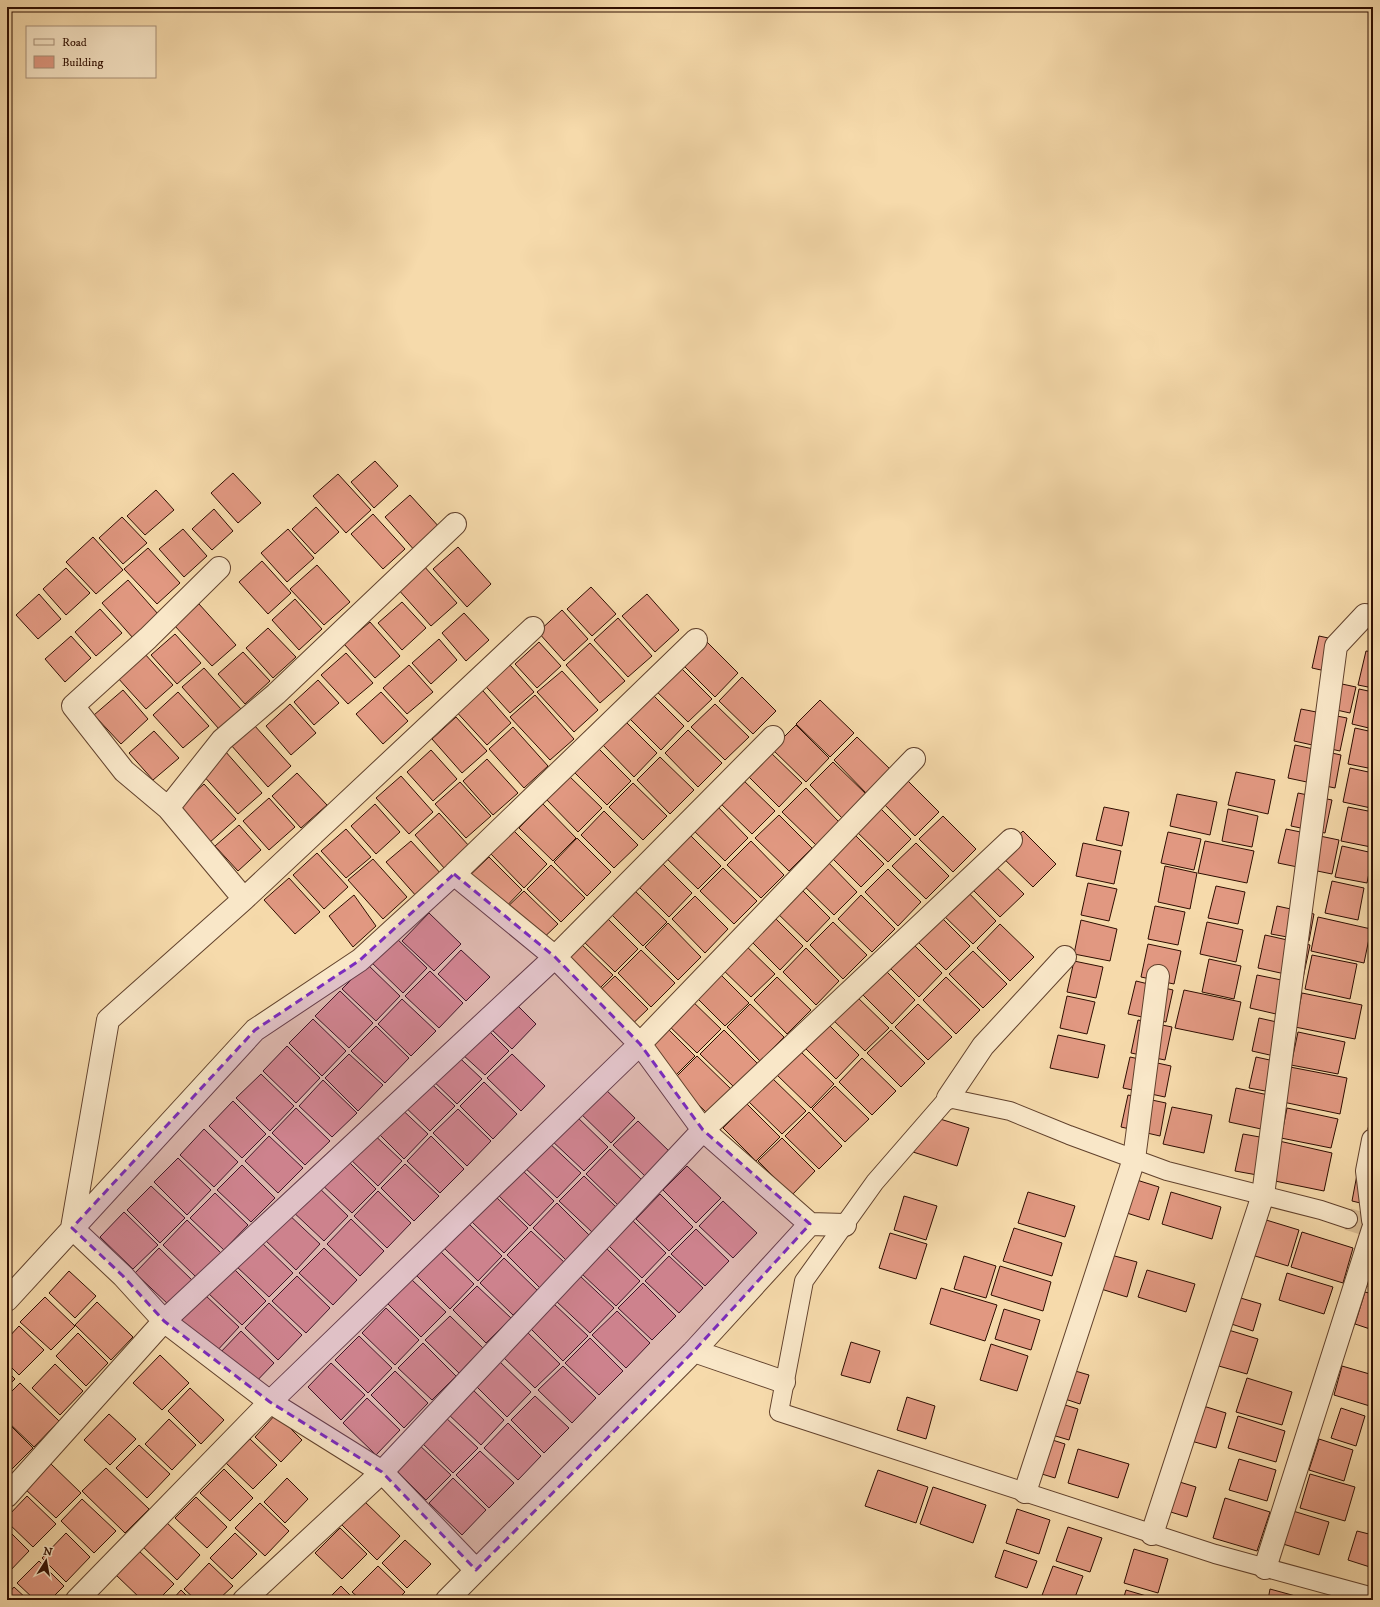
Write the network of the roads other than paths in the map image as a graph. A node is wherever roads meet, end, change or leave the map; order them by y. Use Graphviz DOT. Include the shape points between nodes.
graph roads {
  1 [pos="455,524"];
  2 [pos="219,568"];
  3 [pos="1373,617"];
  4 [pos="534,628"];
  5 [pos="696,640"];
  6 [pos="773,737"];
  7 [pos="914,759"];
  8 [pos="168,808"];
  9 [pos="1011,840"];
  10 [pos="454,874"];
  11 [pos="244,899"];
  12 [pos="555,957"];
  13 [pos="1065,958"];
  14 [pos="1158,976"];
  15 [pos="640,1044"];
  16 [pos="948,1098"];
  17 [pos="702,1130"];
  18 [pos="1373,1140"];
  19 [pos="1134,1159"];
  20 [pos="1263,1195"];
  21 [pos="1348,1219"];
  22 [pos="1373,1220"];
  23 [pos="810,1224"];
  24 [pos="844,1225"];
  25 [pos="72,1228"];
  26 [pos="1373,1229"];
  27 [pos="7,1300"];
  28 [pos="164,1322"];
  29 [pos="694,1351"];
  30 [pos="784,1382"];
  31 [pos="270,1402"];
  32 [pos="382,1472"];
  33 [pos="1025,1492"];
  34 [pos="7,1496"];
  35 [pos="1152,1534"];
  36 [pos="1265,1568"];
  37 [pos="476,1570"];
  38 [pos="1373,1597"];
  39 [pos="77,1600"];
  40 [pos="244,1600"];
  41 [pos="447,1600"];
  1 -- 8 [label="street" via="276,694 222,740"];
  2 -- 8 [label="street" via="148,638 73,706 124,771"];
  3 -- 20 [label="street" via="1364,615 1336,646"];
  4 -- 11 [label="street"];
  5 -- 10 [label="street"];
  6 -- 12 [label="street"];
  7 -- 15 [label="street"];
  8 -- 11 [label="street"];
  9 -- 17 [label="street"];
  10 -- 12 [label="street"];
  10 -- 25 [label="street" via="360,960 255,1030"];
  11 -- 25 [label="street" via="108,1020"];
  12 -- 15 [label="street"];
  12 -- 28 [label="street"];
  13 -- 16 [label="street" via="983,1046"];
  14 -- 19 [label="street"];
  15 -- 17 [label="street"];
  15 -- 31 [label="street"];
  16 -- 19 [label="lane" via="1010,1111 1069,1136"];
  16 -- 24 [label="lane" via="876,1182"];
  17 -- 23 [label="street"];
  17 -- 32 [label="street"];
  18 -- 22 [label="street" via="1367,1171"];
  19 -- 20 [label="lane" via="1167,1171"];
  19 -- 33 [label="street"];
  20 -- 21 [label="lane"];
  20 -- 35 [label="street"];
  23 -- 24 [label="street"];
  23 -- 29 [label="street"];
  24 -- 30 [label="lane" via="804,1281"];
  25 -- 27 [label="street"];
  25 -- 28 [label="street" via="123,1276"];
  26 -- 36 [label="street"];
  28 -- 31 [label="street"];
  28 -- 34 [label="street"];
  29 -- 30 [label="street"];
  29 -- 37 [label="street"];
  30 -- 33 [label="lane" via="778,1412"];
  31 -- 32 [label="street"];
  31 -- 39 [label="street"];
  32 -- 37 [label="street"];
  32 -- 40 [label="street"];
  33 -- 35 [label="lane"];
  35 -- 36 [label="lane"];
  36 -- 38 [label="lane"];
  37 -- 41 [label="street"];
}
